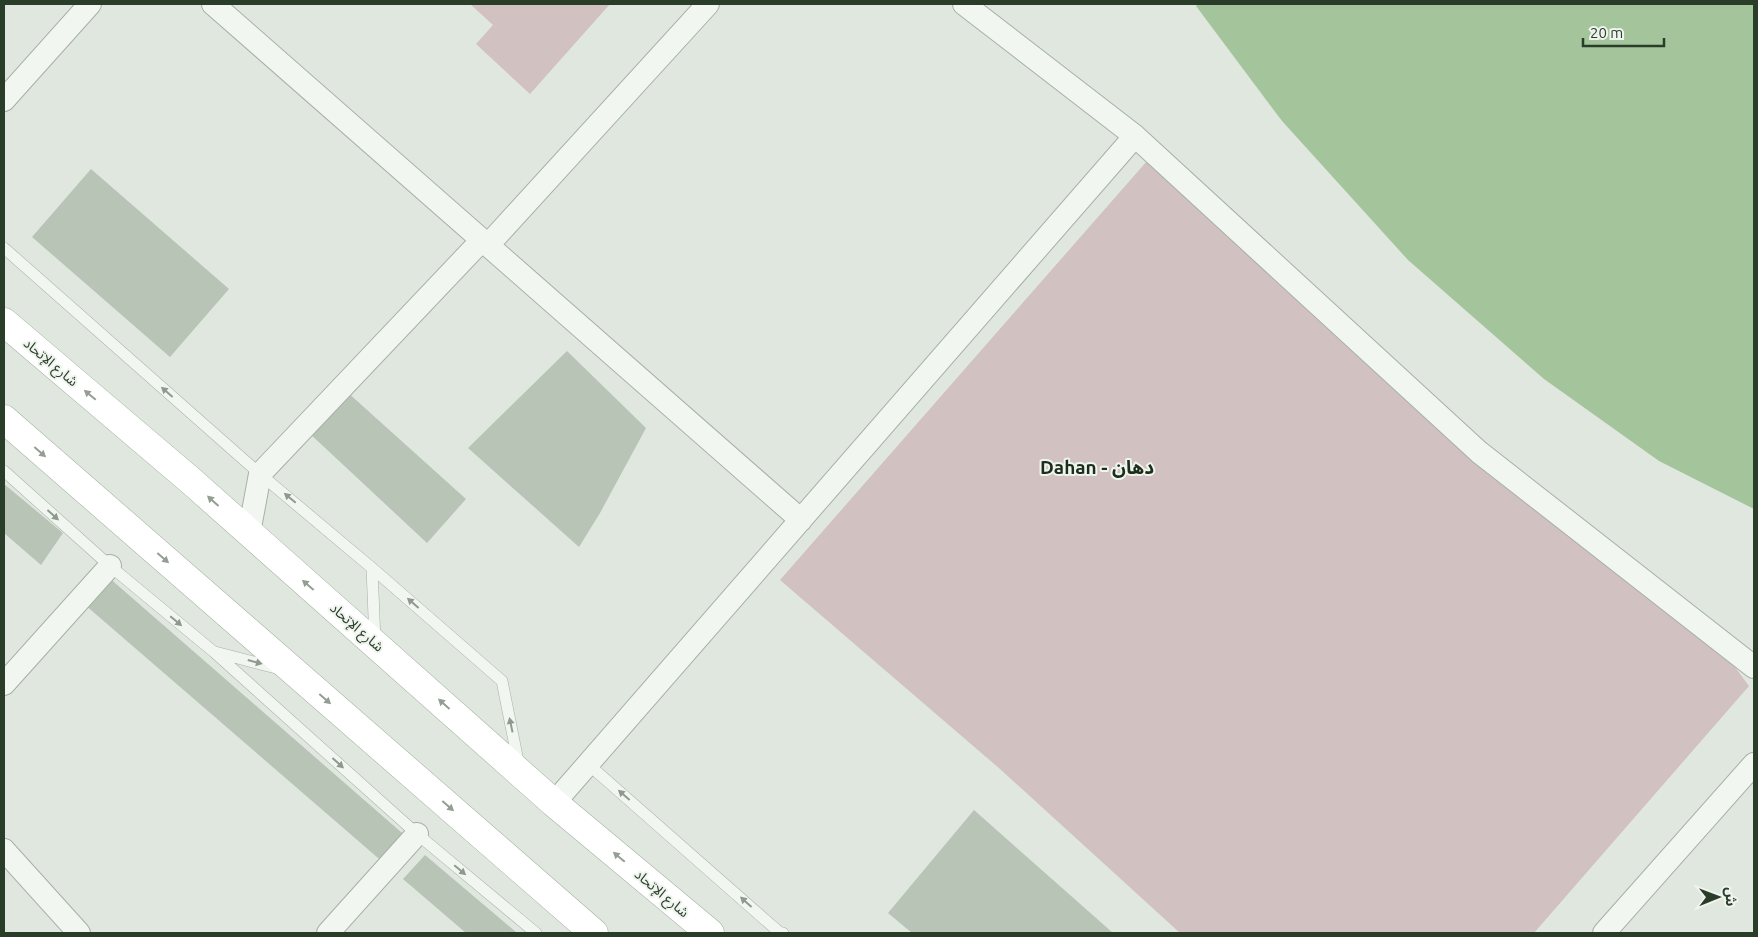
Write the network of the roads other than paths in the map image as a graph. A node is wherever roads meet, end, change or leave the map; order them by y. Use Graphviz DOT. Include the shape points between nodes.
graph roads {
  1 [pos="90,4"];
  2 [pos="213,4"];
  3 [pos="708,4"];
  4 [pos="964,4"];
  5 [pos="4,100"];
  6 [pos="1135,136"];
  7 [pos="485,242"];
  8 [pos="4,248"];
  9 [pos="4,322"];
  10 [pos="4,420"];
  11 [pos="4,471"];
  12 [pos="260,474"];
  13 [pos="801,520"];
  14 [pos="249,534"];
  15 [pos="110,566"];
  16 [pos="372,568"];
  17 [pos="376,643"];
  18 [pos="214,652"];
  19 [pos="1754,667"];
  20 [pos="296,673"];
  21 [pos="4,684"];
  22 [pos="588,764"];
  23 [pos="1754,764"];
  24 [pos="521,773"];
  25 [pos="554,803"];
  26 [pos="417,834"];
  27 [pos="4,850"];
  28 [pos="79,933"];
  29 [pos="328,933"];
  30 [pos="536,933"];
  31 [pos="594,933"];
  32 [pos="710,933"];
  33 [pos="783,933"];
  34 [pos="1604,933"];
  1 -- 5 [label="street"];
  2 -- 7 [label="street"];
  3 -- 7 [label="street"];
  4 -- 6 [label="street"];
  6 -- 13 [label="street"];
  6 -- 19 [label="street" via="1479,452"];
  7 -- 12 [label="street"];
  7 -- 13 [label="street"];
  12 -- 8 [label="lane, one-way"];
  14 -- 9 [label="main road, شارع الإتحاد, one-way"];
  10 -- 20 [label="main road, one-way"];
  11 -- 15 [label="lane, one-way"];
  12 -- 14 [label="street"];
  16 -- 12 [label="lane, one-way"];
  13 -- 22 [label="street"];
  17 -- 14 [label="main road, شارع الإتحاد, one-way"];
  15 -- 18 [label="lane, one-way"];
  15 -- 21 [label="street"];
  16 -- 17 [label="lane"];
  24 -- 16 [label="lane, one-way" via="502,681"];
  24 -- 17 [label="main road, شارع الإتحاد, one-way"];
  18 -- 20 [label="lane, one-way"];
  18 -- 26 [label="lane, one-way"];
  20 -- 31 [label="main road, one-way"];
  22 -- 25 [label="street"];
  33 -- 22 [label="lane, one-way"];
  23 -- 34 [label="street"];
  24 -- 25 [label="main road, شارع الإتحاد"];
  32 -- 25 [label="main road, شارع الإتحاد, one-way"];
  26 -- 29 [label="street"];
  26 -- 30 [label="lane, one-way"];
  27 -- 28 [label="street"];
}
